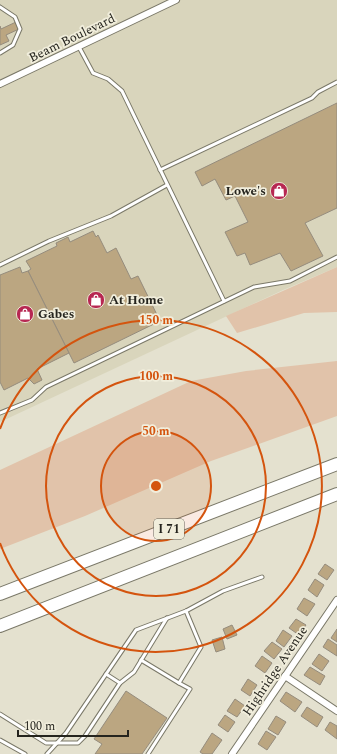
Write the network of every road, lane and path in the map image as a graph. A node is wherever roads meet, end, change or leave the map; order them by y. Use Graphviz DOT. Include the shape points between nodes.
graph roads {
  1 [pos="176,0"];
  2 [pos="0,7"];
  3 [pos="79,47"];
  4 [pos="0,53"];
  5 [pos="337,82"];
  6 [pos="0,84"];
  7 [pos="160,170"];
  8 [pos="167,185"];
  9 [pos="337,257"];
  10 [pos="0,265"];
  11 [pos="224,301"];
  12 [pos="0,413"];
  13 [pos="337,464"];
  14 [pos="337,494"];
  15 [pos="262,577"];
  16 [pos="0,594"];
  17 [pos="337,600"];
  18 [pos="186,611"];
  19 [pos="167,618"];
  20 [pos="0,626"];
  21 [pos="141,660"];
  22 [pos="106,674"];
  23 [pos="285,676"];
  24 [pos="120,682"];
  25 [pos="179,683"];
  26 [pos="337,711"];
  27 [pos="0,714"];
  28 [pos="0,740"];
  29 [pos="56,742"];
  30 [pos="24,754"];
  31 [pos="48,754"];
  32 [pos="148,754"];
  33 [pos="232,754"];
  1 -- 3 [label="street, Beam Boulevard"];
  2 -- 4 [label="lane" via="15,17 20,29 13,45"];
  3 -- 6 [label="street, Beam Boulevard"];
  3 -- 7 [label="lane" via="93,73 108,79 122,91"];
  5 -- 7 [label="lane" via="312,98"];
  7 -- 8 [label="lane"];
  8 -- 10 [label="lane" via="110,216"];
  8 -- 11 [label="lane"];
  9 -- 11 [label="lane" via="290,281 254,287"];
  11 -- 12 [label="lane" via="46,386 32,400"];
  13 -- 16 [label="highway, I 71"];
  14 -- 20 [label="highway, I 71"];
  15 -- 18 [label="lane" via="223,591"];
  17 -- 23 [label="street, Highridge Avenue"];
  18 -- 19 [label="lane"];
  18 -- 25 [label="lane" via="201,647"];
  19 -- 21 [label="lane"];
  19 -- 22 [label="lane" via="136,630"];
  21 -- 24 [label="lane" via="134,672"];
  21 -- 25 [label="lane"];
  22 -- 24 [label="lane"];
  22 -- 29 [label="lane" via="66,732"];
  23 -- 26 [label="street"];
  23 -- 33 [label="street, Highridge Avenue"];
  24 -- 29 [label="lane" via="78,743"];
  25 -- 32 [label="lane" via="190,689"];
  27 -- 29 [label="lane" via="46,743"];
  28 -- 30 [label="lane"];
  29 -- 31 [label="lane"];
}
